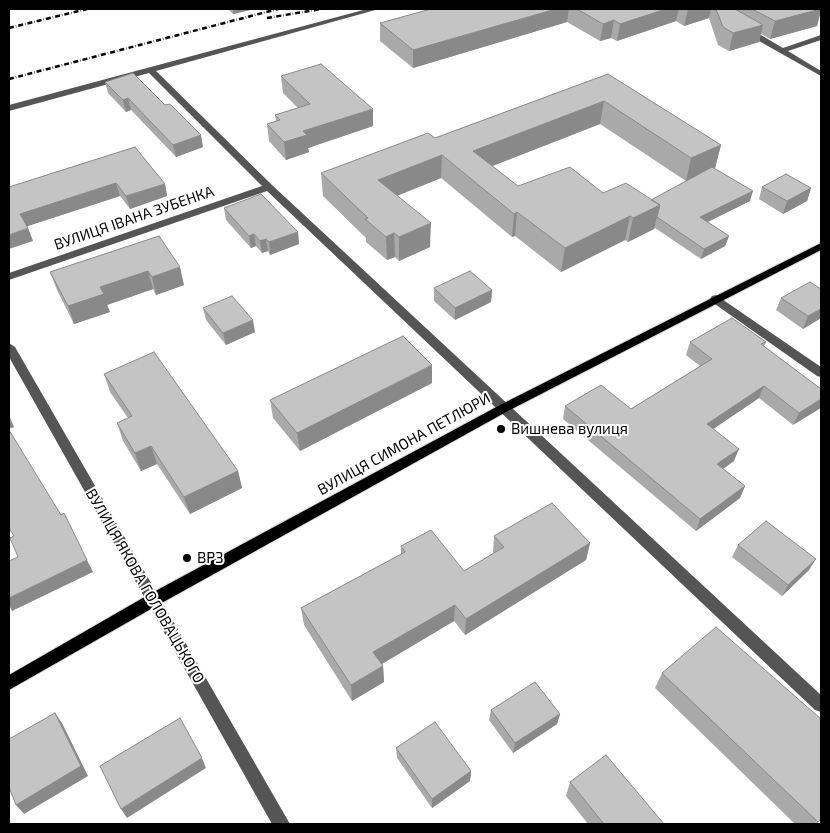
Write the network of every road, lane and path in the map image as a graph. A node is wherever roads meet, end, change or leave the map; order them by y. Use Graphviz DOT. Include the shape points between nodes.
graph roads {
  1 [pos="375,9"];
  2 [pos="742,28"];
  3 [pos="821,38"];
  4 [pos="782,51"];
  5 [pos="151,70"];
  6 [pos="821,74"];
  7 [pos="9,108"];
  8 [pos="269,187"];
  9 [pos="821,246"];
  10 [pos="9,277"];
  11 [pos="716,299"];
  12 [pos="9,347"];
  13 [pos="821,373"];
  14 [pos="504,408"];
  15 [pos="153,600"];
  16 [pos="9,682"];
  17 [pos="821,705"];
  18 [pos="281,824"];
  1 -- 5 [label="street"];
  2 -- 4 [label="street"];
  3 -- 4 [label="street"];
  4 -- 6 [label="street"];
  5 -- 7 [label="street"];
  5 -- 8 [label="street"];
  8 -- 10 [label="street, ВУЛИЦЯ ІВАНА ЗУБЕНКА"];
  8 -- 14 [label="street"];
  9 -- 11 [label="main road, ВУЛИЦЯ СИМОНА ПЕТЛЮРИ"];
  11 -- 13 [label="street"];
  11 -- 14 [label="main road, ВУЛИЦЯ СИМОНА ПЕТЛЮРИ"];
  12 -- 15 [label="street, ВУЛИЦЯ ЯКОВА ГОЛОВАЦЬКОГО"];
  14 -- 15 [label="main road, ВУЛИЦЯ СИМОНА ПЕТЛЮРИ"];
  14 -- 17 [label="street"];
  15 -- 16 [label="main road, ВУЛИЦЯ СИМОНА ПЕТЛЮРИ"];
  15 -- 18 [label="street, ВУЛИЦЯ ЯКОВА ГОЛОВАЦЬКОГО"];
}
